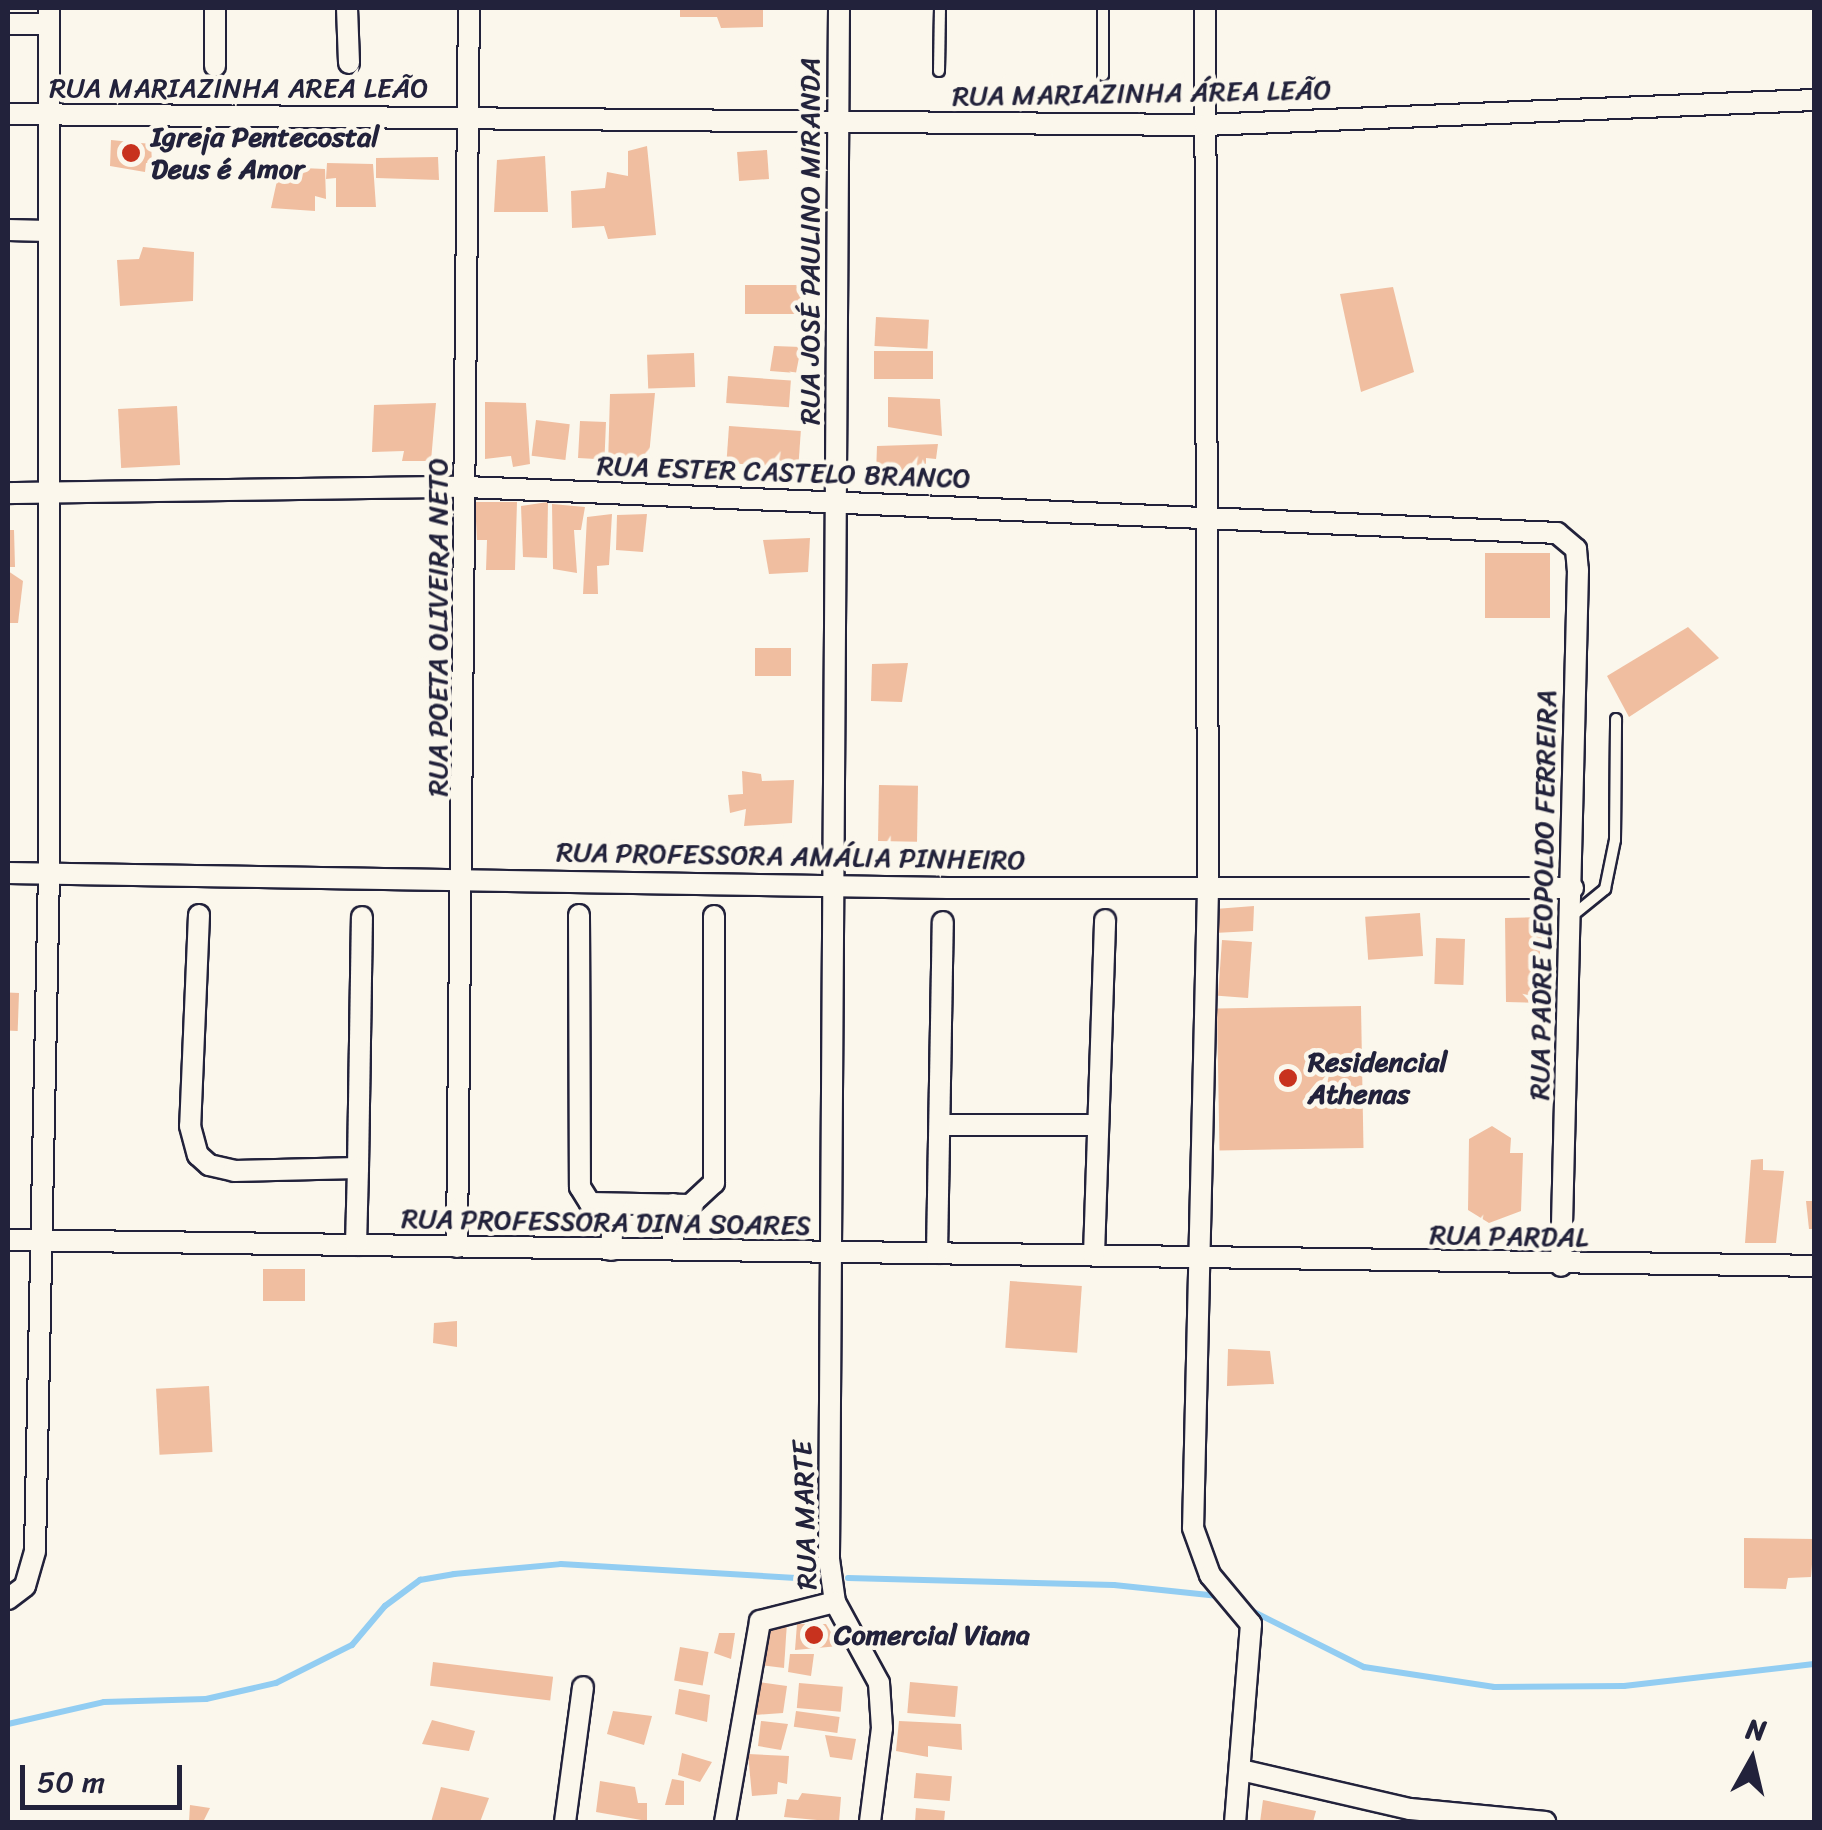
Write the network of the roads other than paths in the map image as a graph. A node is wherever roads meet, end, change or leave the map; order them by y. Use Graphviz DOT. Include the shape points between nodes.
graph roads {
  1 [pos="215,8"];
  2 [pos="348,8"];
  3 [pos="469,8"];
  4 [pos="838,8"];
  5 [pos="940,8"];
  6 [pos="1103,8"];
  7 [pos="1205,8"];
  8 [pos="49,16"];
  9 [pos="8,24"];
  10 [pos="349,63"];
  11 [pos="215,66"];
  12 [pos="939,71"];
  13 [pos="1103,76"];
  14 [pos="1814,100"];
  15 [pos="8,114"];
  16 [pos="48,114"];
  17 [pos="470,117"];
  18 [pos="838,122"];
  19 [pos="1205,124"];
  20 [pos="8,230"];
  21 [pos="48,230"];
  22 [pos="466,487"];
  23 [pos="8,493"];
  24 [pos="46,493"];
  25 [pos="836,498"];
  26 [pos="1206,518"];
  27 [pos="1557,534"];
  28 [pos="1616,719"];
  29 [pos="8,873"];
  30 [pos="49,874"];
  31 [pos="463,878"];
  32 [pos="834,884"];
  33 [pos="1573,888"];
  34 [pos="1208,889"];
  35 [pos="199,915"];
  36 [pos="579,915"];
  37 [pos="714,916"];
  38 [pos="1572,916"];
  39 [pos="362,918"];
  40 [pos="1104,920"];
  41 [pos="943,922"];
  42 [pos="940,1125"];
  43 [pos="1097,1125"];
  44 [pos="358,1168"];
  45 [pos="614,1204"];
  46 [pos="673,1204"];
  47 [pos="8,1240"];
  48 [pos="43,1240"];
  49 [pos="356,1246"];
  50 [pos="457,1247"];
  51 [pos="611,1250"];
  52 [pos="673,1250"];
  53 [pos="936,1253"];
  54 [pos="830,1254"];
  55 [pos="1094,1255"];
  56 [pos="1203,1258"];
  57 [pos="1561,1266"];
  58 [pos="1814,1266"];
  59 [pos="12,1598"];
  60 [pos="836,1602"];
  61 [pos="583,1687"];
  62 [pos="1241,1770"];
  63 [pos="1409,1816"];
  64 [pos="565,1822"];
  65 [pos="725,1822"];
  66 [pos="870,1822"];
  67 [pos="1234,1822"];
  68 [pos="1544,1822"];
  1 -- 11 [label="street"];
  2 -- 10 [label="street"];
  3 -- 17 [label="street, RUA POETA OLIVEIRA NETO"];
  4 -- 18 [label="street, RUA JOSÉ PAULINO MIRANDA"];
  5 -- 12 [label="lane"];
  6 -- 13 [label="lane"];
  7 -- 19 [label="street"];
  8 -- 9 [label="street"];
  8 -- 16 [label="street"];
  14 -- 19 [label="street, RUA MARIAZINHA ÁREA LEÃO"];
  15 -- 16 [label="street, RUA MARIAZINHA AREA LEÃO"];
  16 -- 17 [label="street, RUA MARIAZINHA AREA LEÃO"];
  16 -- 21 [label="street"];
  17 -- 18 [label="street, RUA MARIAZINHA ÁREA LEÃO"];
  17 -- 22 [label="street, RUA POETA OLIVEIRA NETO"];
  18 -- 19 [label="street, RUA MARIAZINHA ÁREA LEÃO"];
  18 -- 25 [label="street, RUA JOSÉ PAULINO MIRANDA"];
  19 -- 26 [label="street"];
  20 -- 21 [label="street"];
  21 -- 24 [label="street"];
  22 -- 24 [label="street, RUA ESTER CASTELO BRANCO"];
  22 -- 25 [label="street, RUA ESTER CASTELO BRANCO"];
  22 -- 31 [label="street, RUA POETA OLIVEIRA NETO"];
  23 -- 24 [label="street, RUA ESTER CASTELO BRANCO"];
  24 -- 30 [label="street"];
  25 -- 26 [label="street, RUA ESTER CASTELO BRANCO"];
  25 -- 32 [label="street, RUA JOSÉ PAULINO MIRANDA"];
  26 -- 27 [label="street, RUA ESTER CASTELO BRANCO"];
  26 -- 34 [label="street"];
  27 -- 33 [label="street, RUA PADRE LEOPOLDO FERREIRA" via="1576,550 1578,570"];
  28 -- 38 [label="lane" via="1615,840 1605,889"];
  29 -- 30 [label="street, RUA PROFESSORA AMÁLIA PINHEIRO"];
  30 -- 31 [label="street, RUA PROFESSORA AMÁLIA PINHEIRO"];
  30 -- 48 [label="street"];
  31 -- 32 [label="street, RUA PROFESSORA AMÁLIA PINHEIRO"];
  31 -- 50 [label="street, RUA POETA OLIVEIRA NETO"];
  32 -- 34 [label="street, RUA PROFESSORA AMÁLIA PINHEIRO"];
  32 -- 54 [label="street, RUA JOSÉ PAULINO MIRANDA"];
  33 -- 34 [label="street, RUA PROFESSORA AMÁLIA PINHEIRO"];
  33 -- 38 [label="street, RUA PADRE LEOPOLDO FERREIRA"];
  34 -- 56 [label="street"];
  35 -- 44 [label="street" via="189,1103 198,1155 234,1170"];
  36 -- 45 [label="street" via="580,1187 590,1203"];
  37 -- 46 [label="street" via="714,1182 690,1205"];
  38 -- 57 [label="street, RUA PADRE LEOPOLDO FERREIRA"];
  39 -- 44 [label="street"];
  40 -- 43 [label="street"];
  41 -- 42 [label="street"];
  42 -- 43 [label="street"];
  42 -- 53 [label="street"];
  43 -- 55 [label="street"];
  44 -- 49 [label="street"];
  45 -- 46 [label="street"];
  45 -- 51 [label="street"];
  46 -- 52 [label="street"];
  47 -- 48 [label="street, RUA PROFESSORA DINA SOARES"];
  48 -- 49 [label="street, RUA PROFESSORA DINA SOARES"];
  48 -- 59 [label="street" via="36,1551"];
  49 -- 50 [label="street, RUA PROFESSORA DINA SOARES"];
  50 -- 51 [label="street, RUA PROFESSORA DINA SOARES"];
  51 -- 52 [label="street, RUA PROFESSORA DINA SOARES"];
  52 -- 54 [label="street, RUA PROFESSORA DINA SOARES"];
  53 -- 54 [label="street, RUA PROFESSORA DINA SOARES"];
  53 -- 55 [label="street, RUA PROFESSORA DINA SOARES"];
  54 -- 60 [label="street, RUA MARTE" via="829,1544"];
  55 -- 56 [label="street, RUA PROFESSORA DINA SOARES"];
  56 -- 57 [label="street, RUA PARDAL"];
  56 -- 62 [label="street" via="1193,1528 1210,1575 1251,1624"];
  57 -- 58 [label="street, RUA PARDAL"];
  60 -- 65 [label="street" via="760,1621"];
  60 -- 66 [label="street, RUA MARTE" via="879,1683 882,1728"];
  61 -- 64 [label="street"];
  62 -- 63 [label="street"];
  62 -- 67 [label="street"];
  63 -- 68 [label="street"];
}
